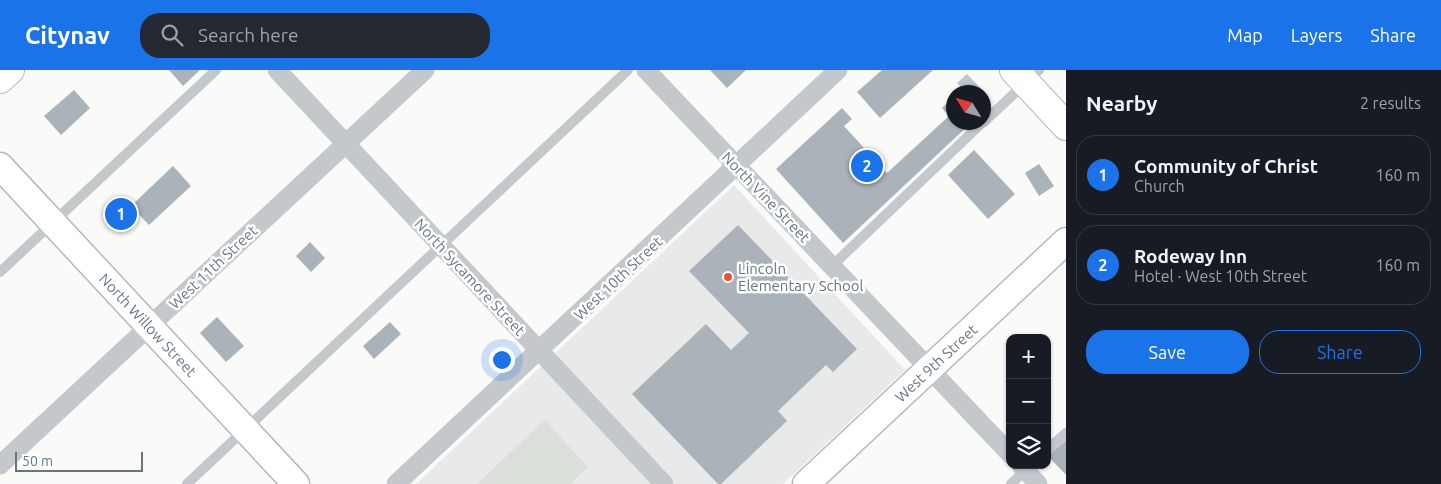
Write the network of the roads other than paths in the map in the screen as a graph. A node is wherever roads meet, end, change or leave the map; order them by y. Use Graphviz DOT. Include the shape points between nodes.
graph roads {
  1 [pos="10,70"];
  2 [pos="216,70"];
  3 [pos="277,70"];
  4 [pos="426,70"];
  5 [pos="628,70"];
  6 [pos="646,70"];
  7 [pos="838,70"];
  8 [pos="1026,74"];
  9 [pos="0,79"];
  10 [pos="991,113"];
  11 [pos="1066,126"];
  12 [pos="975,130"];
  13 [pos="345,143"];
  14 [pos="0,166"];
  15 [pos="737,166"];
  16 [pos="52,223"];
  17 [pos="1066,241"];
  18 [pos="441,246"];
  19 [pos="832,266"];
  20 [pos="0,272"];
  21 [pos="150,326"];
  22 [pos="539,351"];
  23 [pos="929,369"];
  24 [pos="245,429"];
  25 [pos="1066,433"];
  26 [pos="1051,446"];
  27 [pos="1006,450"];
  28 [pos="0,465"];
  29 [pos="1029,471"];
  30 [pos="187,484"];
  31 [pos="296,484"];
  32 [pos="396,484"];
  33 [pos="664,484"];
  34 [pos="806,484"];
  35 [pos="1011,484"];
  1 -- 9 [label="main road"];
  2 -- 16 [label="lane"];
  3 -- 13 [label="street, North Sycamore Street"];
  4 -- 13 [label="street, West 11th Street"];
  5 -- 18 [label="lane"];
  6 -- 15 [label="street, North Vine Street"];
  7 -- 15 [label="street, West 10th Street"];
  8 -- 10 [label="lane"];
  8 -- 11 [label="main road"];
  12 -- 19 [label="lane"];
  13 -- 18 [label="street, North Sycamore Street"];
  13 -- 21 [label="street, West 11th Street"];
  14 -- 16 [label="main road, North Willow Street"];
  15 -- 19 [label="street, North Vine Street"];
  15 -- 22 [label="street, West 10th Street"];
  16 -- 20 [label="lane"];
  16 -- 21 [label="main road, North Willow Street"];
  17 -- 23 [label="main road, West 9th Street"];
  18 -- 22 [label="street, North Sycamore Street"];
  18 -- 24 [label="lane"];
  19 -- 23 [label="street, North Vine Street"];
  21 -- 24 [label="main road, North Willow Street"];
  21 -- 28 [label="street, West 11th Street"];
  22 -- 32 [label="street, West 10th Street"];
  22 -- 33 [label="street, North Sycamore Street"];
  23 -- 27 [label="street, North Vine Street"];
  23 -- 34 [label="main road, West 9th Street"];
  24 -- 30 [label="lane"];
  24 -- 31 [label="main road, North Willow Street"];
  25 -- 26 [label="lane"];
  29 -- 35 [label="lane"];
}
